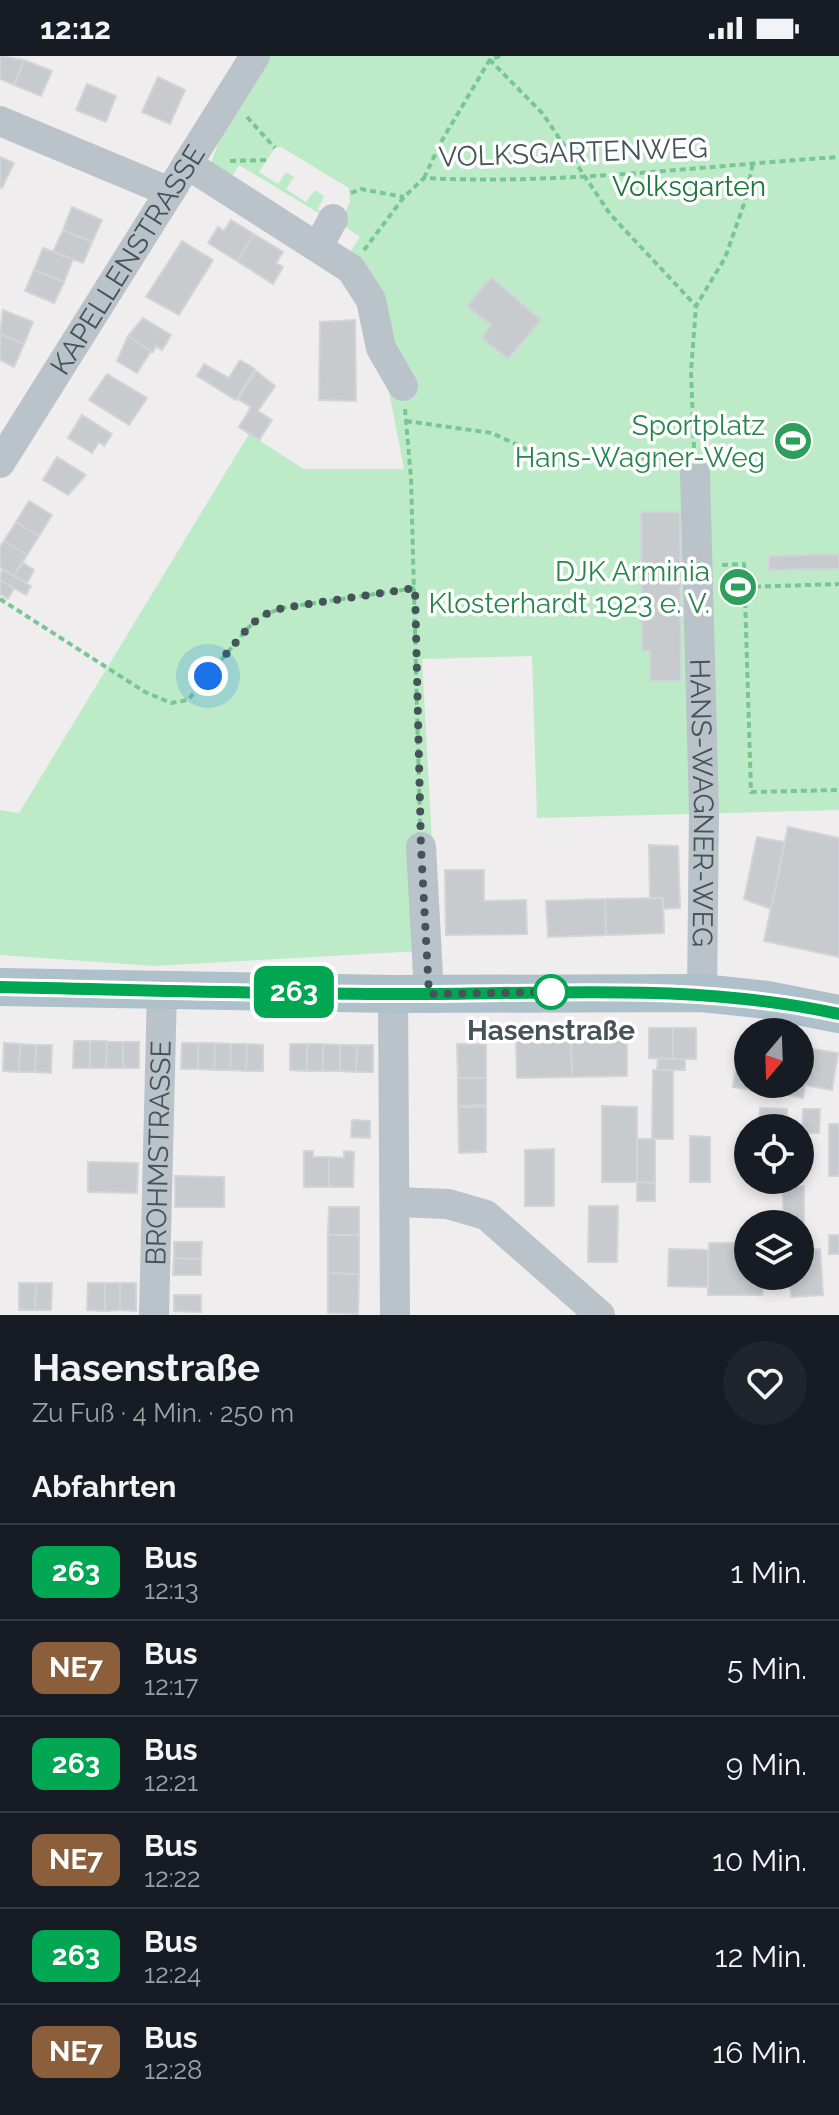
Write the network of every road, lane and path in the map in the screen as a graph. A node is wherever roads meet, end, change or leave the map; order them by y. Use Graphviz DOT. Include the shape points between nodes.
graph roads {
  1 [pos="255,56"];
  2 [pos="500,56"];
  3 [pos="491,58"];
  4 [pos="229,97"];
  5 [pos="0,121"];
  6 [pos="275,148"];
  7 [pos="839,157"];
  8 [pos="753,163"];
  9 [pos="187,164"];
  10 [pos="584,176"];
  11 [pos="424,178"];
  12 [pos="170,192"];
  13 [pos="351,193"];
  14 [pos="404,197"];
  15 [pos="333,219"];
  16 [pos="318,247"];
  17 [pos="351,269"];
  18 [pos="696,306"];
  19 [pos="403,386"];
  20 [pos="406,421"];
  21 [pos="0,463"];
  22 [pos="695,465"];
  23 [pos="696,567"];
  24 [pos="839,584"];
  25 [pos="745,587"];
  26 [pos="415,588"];
  27 [pos="0,599"];
  28 [pos="839,790"];
  29 [pos="421,847"];
  30 [pos="0,987"];
  31 [pos="162,990"];
  32 [pos="702,993"];
  33 [pos="411,994"];
  34 [pos="839,1014"];
  35 [pos="395,1202"];
  36 [pos="154,1315"];
  37 [pos="395,1315"];
  38 [pos="600,1315"];
  1 -- 4 [label="street, KAPELLENSTRASSE"];
  2 -- 3 [label="path"];
  3 -- 10 [label="path" via="543,114"];
  3 -- 11 [label="path"];
  4 -- 6 [label="path"];
  4 -- 9 [label="street, KAPELLENSTRASSE"];
  5 -- 12 [label="street"];
  7 -- 8 [label="path, VOLKSGARTENWEG"];
  8 -- 10 [label="path, VOLKSGARTENWEG"];
  8 -- 18 [label="path" via="725,258"];
  9 -- 12 [label="street, KAPELLENSTRASSE"];
  9 -- 16 [label="street"];
  10 -- 11 [label="path, VOLKSGARTENWEG"];
  10 -- 18 [label="path" via="610,214"];
  11 -- 14 [label="path, VOLKSGARTENWEG"];
  12 -- 21 [label="street, KAPELLENSTRASSE"];
  13 -- 14 [label="path" via="361,189"];
  14 -- 17 [label="path, VOLKSGARTENWEG"];
  15 -- 16 [label="street"];
  16 -- 17 [label="street"];
  17 -- 19 [label="street" via="371,300 381,348"];
  18 -- 22 [label="path" via="691,372"];
  19 -- 20 [label="path"];
  20 -- 22 [label="path" via="492,433 549,460"];
  20 -- 26 [label="path"];
  22 -- 23 [label="street, HANS-WAGNER-WEG"];
  23 -- 25 [label="path" via="744,564"];
  23 -- 32 [label="street, HANS-WAGNER-WEG" via="704,812"];
  24 -- 25 [label="path"];
  25 -- 28 [label="path" via="751,792"];
  26 -- 27 [label="path" via="282,608 261,616 188,700 171,703 145,692"];
  26 -- 29 [label="path"];
  29 -- 33 [label="street"];
  30 -- 31 [label="main road"];
  31 -- 33 [label="main road"];
  31 -- 36 [label="street, BROHMSTRASSE"];
  32 -- 33 [label="main road"];
  32 -- 34 [label="main road"];
  33 -- 35 [label="street"];
  35 -- 37 [label="street"];
  35 -- 38 [label="street" via="448,1204 486,1215"];
}
